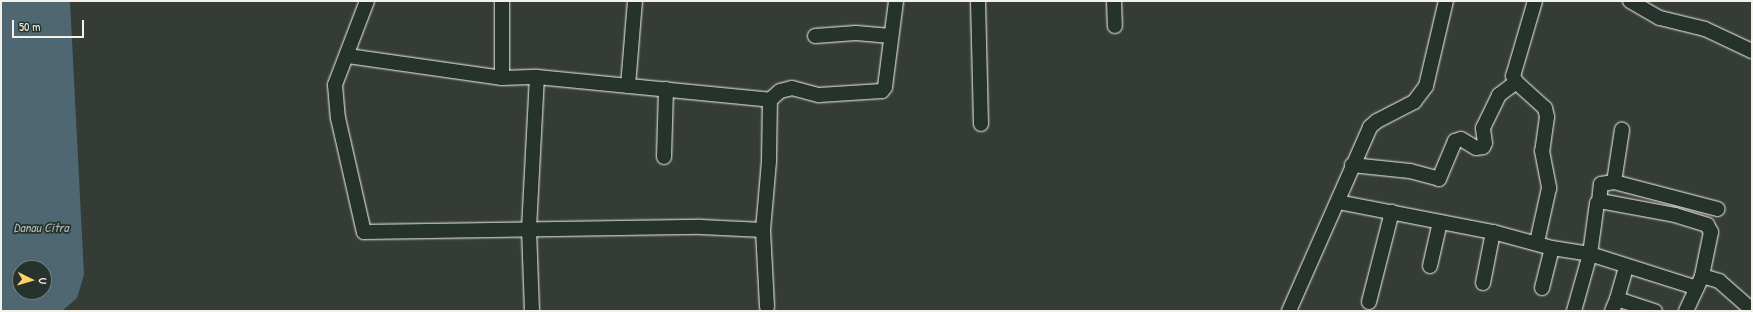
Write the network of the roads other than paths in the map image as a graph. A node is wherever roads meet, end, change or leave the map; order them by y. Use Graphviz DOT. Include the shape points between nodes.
graph roads {
  1 [pos="367,1"];
  2 [pos="502,1"];
  3 [pos="635,1"];
  4 [pos="896,1"];
  5 [pos="978,1"];
  6 [pos="1114,1"];
  7 [pos="1446,1"];
  8 [pos="1535,1"];
  9 [pos="1630,1"];
  10 [pos="1115,26"];
  11 [pos="815,36"];
  12 [pos="891,36"];
  13 [pos="1752,51"];
  14 [pos="348,56"];
  15 [pos="537,77"];
  16 [pos="502,78"];
  17 [pos="1516,82"];
  18 [pos="628,86"];
  19 [pos="666,89"];
  20 [pos="770,100"];
  21 [pos="981,124"];
  22 [pos="1622,130"];
  23 [pos="664,157"];
  24 [pos="1352,165"];
  25 [pos="1614,182"];
  26 [pos="1338,202"];
  27 [pos="1599,202"];
  28 [pos="1718,208"];
  29 [pos="1392,212"];
  30 [pos="1440,222"];
  31 [pos="529,229"];
  32 [pos="763,230"];
  33 [pos="1493,232"];
  34 [pos="1537,242"];
  35 [pos="1552,248"];
  36 [pos="1590,254"];
  37 [pos="1430,266"];
  38 [pos="1626,267"];
  39 [pos="1699,282"];
  40 [pos="1483,283"];
  41 [pos="1542,288"];
  42 [pos="1369,302"];
  43 [pos="1614,305"];
  44 [pos="767,307"];
  45 [pos="1752,310"];
  46 [pos="532,311"];
  47 [pos="1289,311"];
  48 [pos="1574,311"];
  49 [pos="1655,311"];
  50 [pos="1686,311"];
  1 -- 14 [label="street"];
  2 -- 16 [label="street"];
  3 -- 18 [label="street"];
  4 -- 12 [label="street"];
  5 -- 21 [label="street"];
  6 -- 10 [label="street"];
  7 -- 24 [label="street" via="1426,86 1414,102 1370,127"];
  8 -- 17 [label="street" via="1514,67 1513,76"];
  9 -- 13 [label="street" via="1660,18 1705,29"];
  11 -- 12 [label="street" via="856,33"];
  12 -- 20 [label="street" via="885,88 882,91 819,95 792,88 780,91"];
  14 -- 16 [label="street"];
  14 -- 31 [label="street" via="336,86 338,112 364,232"];
  15 -- 16 [label="street"];
  15 -- 18 [label="street"];
  15 -- 31 [label="street"];
  17 -- 24 [label="street" via="1499,95 1483,128 1484,147 1476,148 1461,140 1455,141 1439,179 1410,171"];
  17 -- 34 [label="street" via="1545,108 1547,117 1542,151 1549,188"];
  18 -- 19 [label="street"];
  19 -- 20 [label="street"];
  19 -- 23 [label="street"];
  20 -- 32 [label="street"];
  22 -- 25 [label="street"];
  24 -- 26 [label="street"];
  25 -- 27 [label="street" via="1601,184"];
  25 -- 28 [label="street"];
  26 -- 29 [label="street"];
  26 -- 47 [label="street"];
  27 -- 36 [label="street"];
  27 -- 39 [label="street" via="1608,201 1675,215 1707,225 1711,232"];
  29 -- 30 [label="street"];
  29 -- 42 [label="street"];
  30 -- 33 [label="street"];
  30 -- 37 [label="street"];
  31 -- 32 [label="street" via="701,227"];
  31 -- 46 [label="street"];
  32 -- 44 [label="street"];
  33 -- 34 [label="street"];
  33 -- 40 [label="street"];
  34 -- 35 [label="street"];
  35 -- 36 [label="street"];
  35 -- 41 [label="street"];
  36 -- 38 [label="street"];
  36 -- 48 [label="street"];
  38 -- 39 [label="street"];
  38 -- 43 [label="street"];
  39 -- 45 [label="street" via="1719,281"];
  39 -- 50 [label="street"];
  43 -- 49 [label="street"];
}
